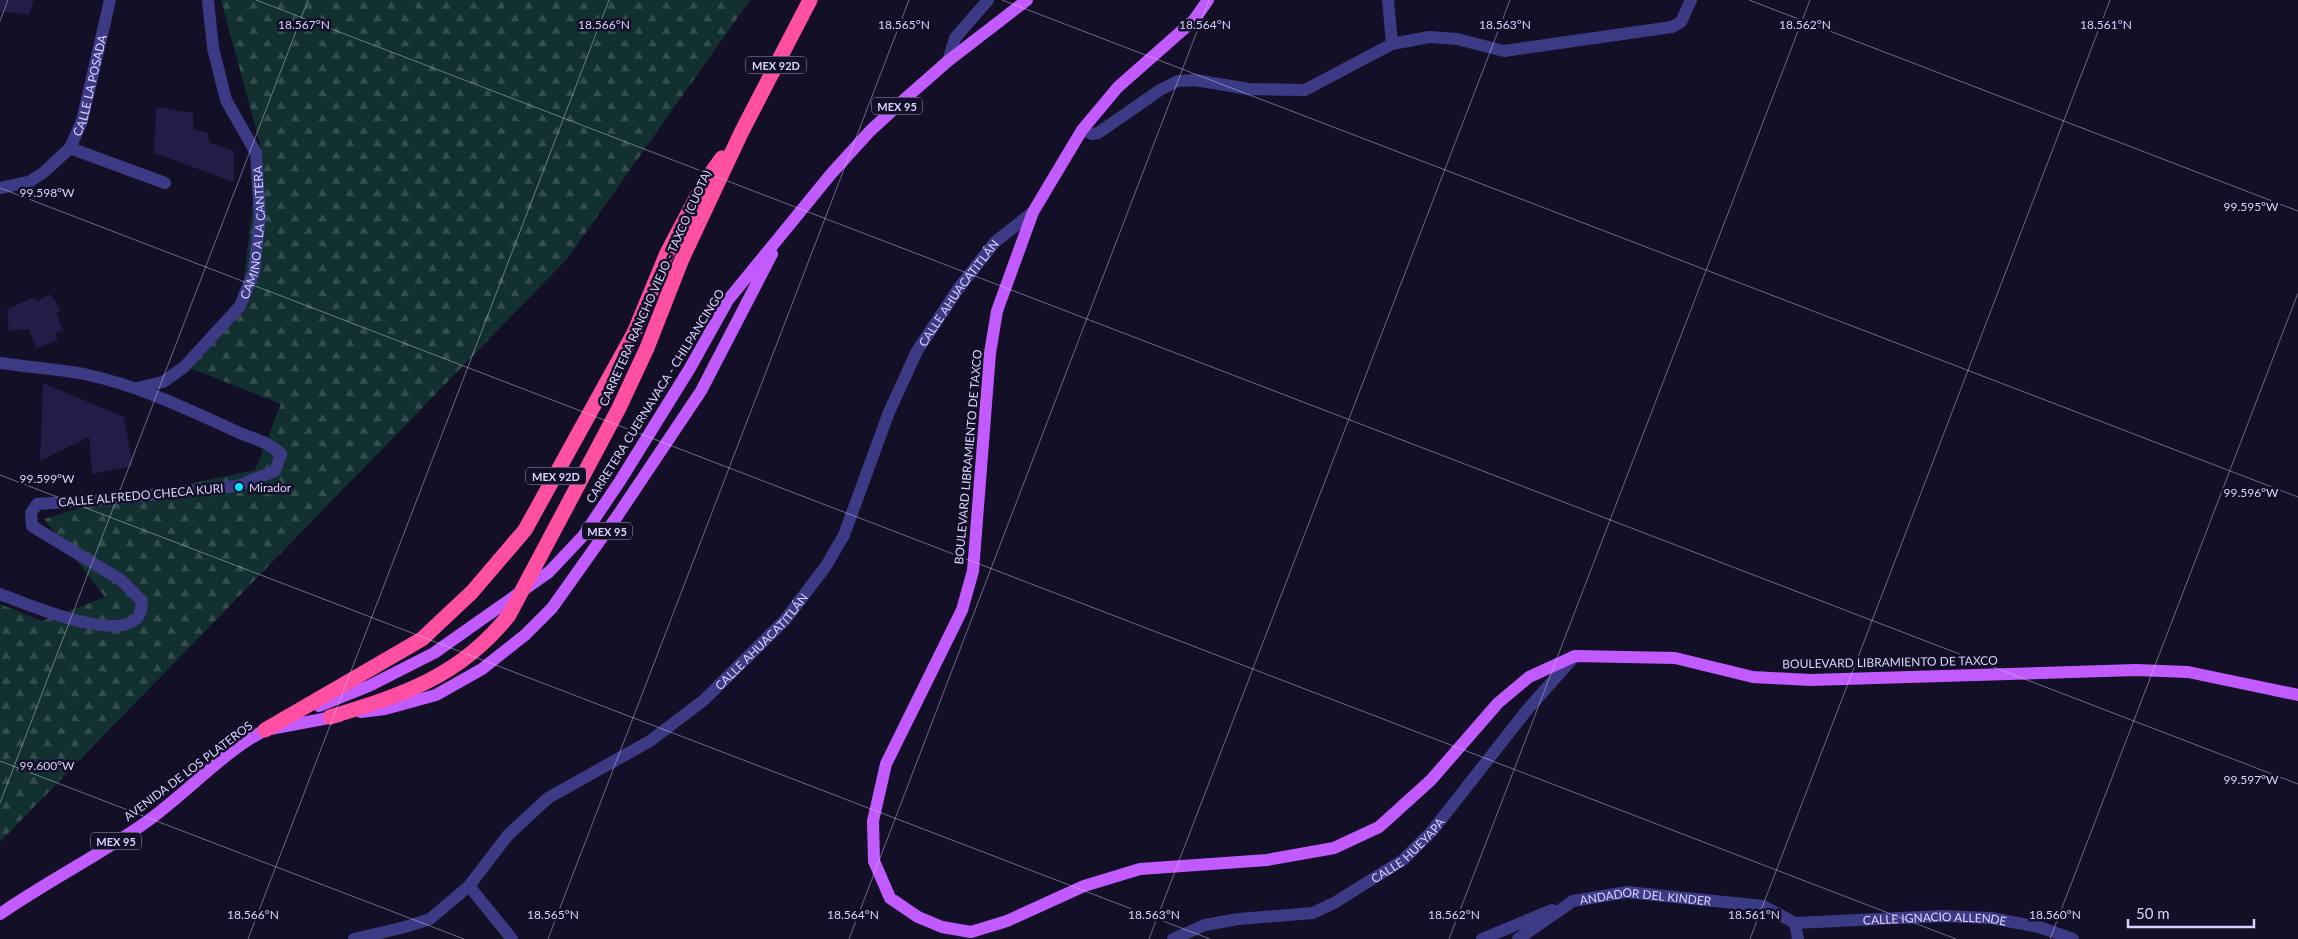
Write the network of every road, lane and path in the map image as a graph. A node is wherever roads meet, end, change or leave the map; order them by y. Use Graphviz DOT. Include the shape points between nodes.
graph roads {
  1 [pos="110,0"];
  2 [pos="208,0"];
  3 [pos="810,0"];
  4 [pos="988,0"];
  5 [pos="1027,0"];
  6 [pos="1208,0"];
  7 [pos="1388,0"];
  8 [pos="1691,0"];
  9 [pos="1392,44"];
  10 [pos="948,61"];
  11 [pos="1082,130"];
  12 [pos="742,131"];
  13 [pos="70,148"];
  14 [pos="165,183"];
  15 [pos="0,188"];
  16 [pos="1033,212"];
  17 [pos="784,231"];
  18 [pos="0,363"];
  19 [pos="136,388"];
  20 [pos="522,590"];
  21 [pos="0,594"];
  22 [pos="1575,656"];
  23 [pos="2298,695"];
  24 [pos="330,717"];
  25 [pos="265,730"];
  26 [pos="469,886"];
  27 [pos="1573,902"];
  28 [pos="0,914"];
  29 [pos="1795,924"];
  30 [pos="354,939"];
  31 [pos="512,939"];
  32 [pos="1173,939"];
  33 [pos="1482,939"];
  34 [pos="1518,939"];
  35 [pos="1798,939"];
  36 [pos="2073,939"];
  1 -- 13 [label="street, CALLE LA POSADA" via="82,121"];
  2 -- 19 [label="street, CAMINO A LA CANTERA" via="213,48 226,100 256,153 260,217 254,271 240,306 184,367 163,382"];
  3 -- 12 [label="highway, CARRETERA RANCHO VIEJO - TAXCO (CUOTA) / MEX 92D"];
  4 -- 10 [label="street" via="955,38"];
  5 -- 10 [label="main road, CARRETERA CUERNAVACA - CHILPANCINGO / MEX 95"];
  6 -- 11 [label="main road, BOULEVARD LIBRAMIENTO DE TAXCO" via="1194,20 1118,87"];
  7 -- 9 [label="street"];
  8 -- 9 [label="street" via="1681,22 1672,27 1504,52 1438,37"];
  9 -- 11 [label="street" via="1305,90 1249,90 1196,80 1178,81 1098,133"];
  10 -- 17 [label="main road, CARRETERA CUERNAVACA - CHILPANCINGO / MEX 95" via="870,131"];
  11 -- 16 [label="main road, BOULEVARD LIBRAMIENTO DE TAXCO"];
  12 -- 20 [label="highway, CARRETERA RANCHO VIEJO - TAXCO (CUOTA) / MEX 92D" via="682,259 619,408"];
  12 -- 25 [label="highway, CARRETERA RANCHO VIEJO - TAXCO (CUOTA) / MEX 92D" via="704,183 667,253 634,333 525,530 472,592 422,639"];
  13 -- 14 [label="street"];
  13 -- 15 [label="street, CALLE LA POSADA" via="29,182"];
  16 -- 22 [label="main road, BOULEVARD LIBRAMIENTO DE TAXCO" via="997,311 990,353 973,571 962,610 886,764 873,821 874,861 890,898 918,917 942,927 971,932 1007,921 1084,886 1140,869 1267,860 1334,848 1378,827 1431,780 1498,703 1529,677"];
  16 -- 26 [label="street, CALLE AHUACATITLÁN" via="995,242 958,288 917,351 889,412 844,535 826,566 784,620 704,700 650,740 548,798 508,835"];
  17 -- 20 [label="main road, CARRETERA CUERNAVACA - CHILPANCINGO / MEX 95" via="728,300 680,384 583,536 549,572"];
  17 -- 24 [label="main road, CARRETERA CUERNAVACA - CHILPANCINGO / MEX 95" via="701,391 552,608 482,669 436,695 385,709"];
  18 -- 19 [label="street, CALLE ALFREDO CHECA KURI" via="84,374"];
  19 -- 21 [label="street, CALLE ALFREDO CHECA KURI" via="239,434 272,445 281,454 275,471 237,486 37,504 31,513 32,526 121,580 142,602 136,620 123,625 88,624"];
  20 -- 24 [label="highway, CARRETERA RANCHO VIEJO - TAXCO (CUOTA) / MEX 92D" via="509,615 468,658 402,695"];
  20 -- 25 [label="main road, MEX 95" via="434,653 369,686 343,694"];
  22 -- 23 [label="main road, BOULEVARD LIBRAMIENTO DE TAXCO" via="1675,658 1753,676 1810,680 2136,670 2188,672"];
  22 -- 32 [label="street, CALLE HUEYAPA" via="1527,710 1432,831 1403,860 1313,913 1205,925"];
  24 -- 25 [label="main road, CARRETERA CUERNAVACA - CHILPANCINGO / MEX 95"];
  25 -- 28 [label="main road, AVENIDA DE LOS PLATEROS / MEX 95" via="143,825"];
  26 -- 30 [label="street, CALLE AHUACATITLÁN" via="430,919"];
  26 -- 31 [label="street"];
  27 -- 29 [label="street, ANDADOR DEL KINDER" via="1627,892 1749,904 1777,911"];
  27 -- 33 [label="street"];
  27 -- 34 [label="street, ANDADOR DEL KINDER"];
  29 -- 35 [label="street"];
  29 -- 36 [label="street, CALLE IGNACIO ALLENDE" via="1942,916 1991,918 2040,927"];
}
